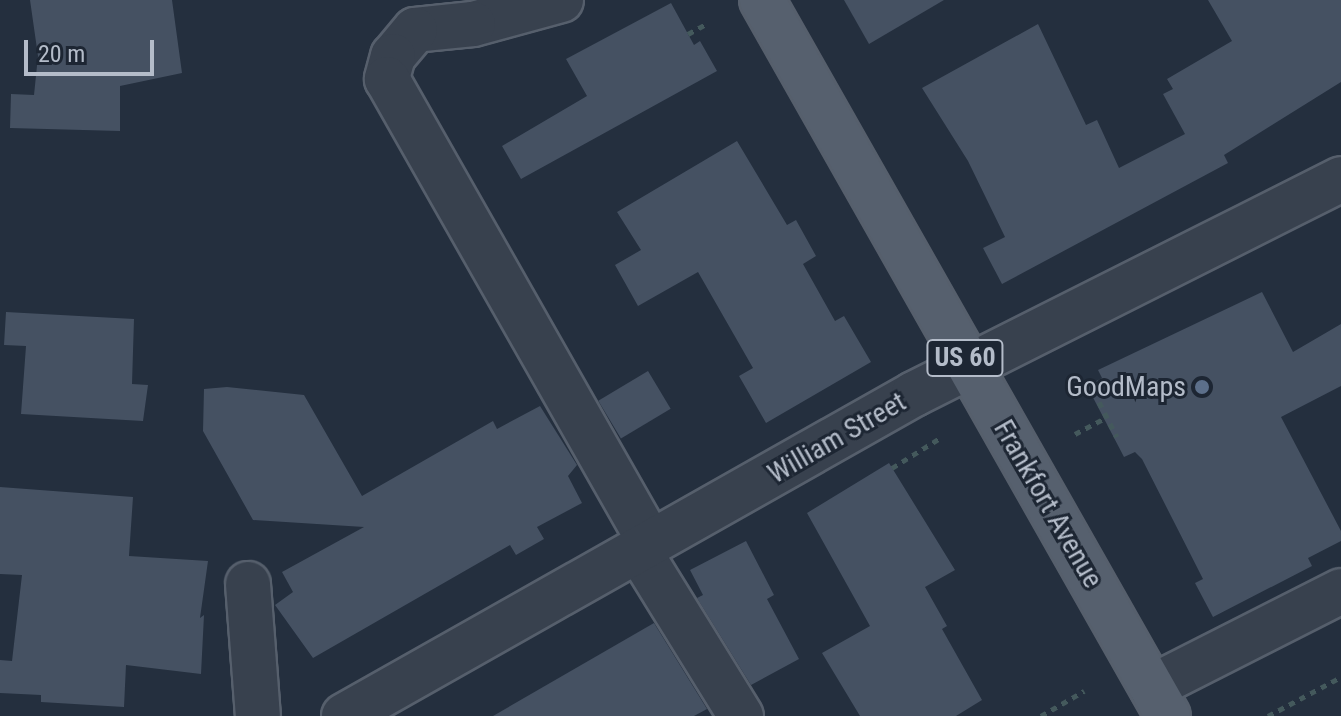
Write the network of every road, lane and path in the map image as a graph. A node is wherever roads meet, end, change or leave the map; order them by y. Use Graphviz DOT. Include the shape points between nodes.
graph roads {
  1 [pos="561,0"];
  2 [pos="762,0"];
  3 [pos="706,24"];
  4 [pos="688,34"];
  5 [pos="1341,179"];
  6 [pos="970,367"];
  7 [pos="1099,402"];
  8 [pos="1107,417"];
  9 [pos="1075,434"];
  10 [pos="1117,437"];
  11 [pos="940,438"];
  12 [pos="892,468"];
  13 [pos="645,547"];
  14 [pos="248,584"];
  15 [pos="1341,591"];
  16 [pos="1341,677"];
  17 [pos="1084,691"];
  18 [pos="1160,702"];
  19 [pos="258,716"];
  20 [pos="344,716"];
  21 [pos="741,716"];
  22 [pos="1041,716"];
  23 [pos="1268,716"];
  1 -- 13 [label="street" via="473,24 415,30 387,65 392,91"];
  2 -- 6 [label="main road, Frankfort Avenue / US 60"];
  3 -- 4 [label="path"];
  5 -- 6 [label="street, William Street"];
  6 -- 13 [label="street, William Street"];
  6 -- 18 [label="main road, Frankfort Avenue / US 60"];
  7 -- 8 [label="path"];
  8 -- 9 [label="path"];
  8 -- 10 [label="path"];
  11 -- 12 [label="path"];
  13 -- 20 [label="street, William Street"];
  13 -- 21 [label="street"];
  14 -- 19 [label="street"];
  15 -- 18 [label="street"];
  16 -- 23 [label="path"];
  17 -- 22 [label="path"];
}
